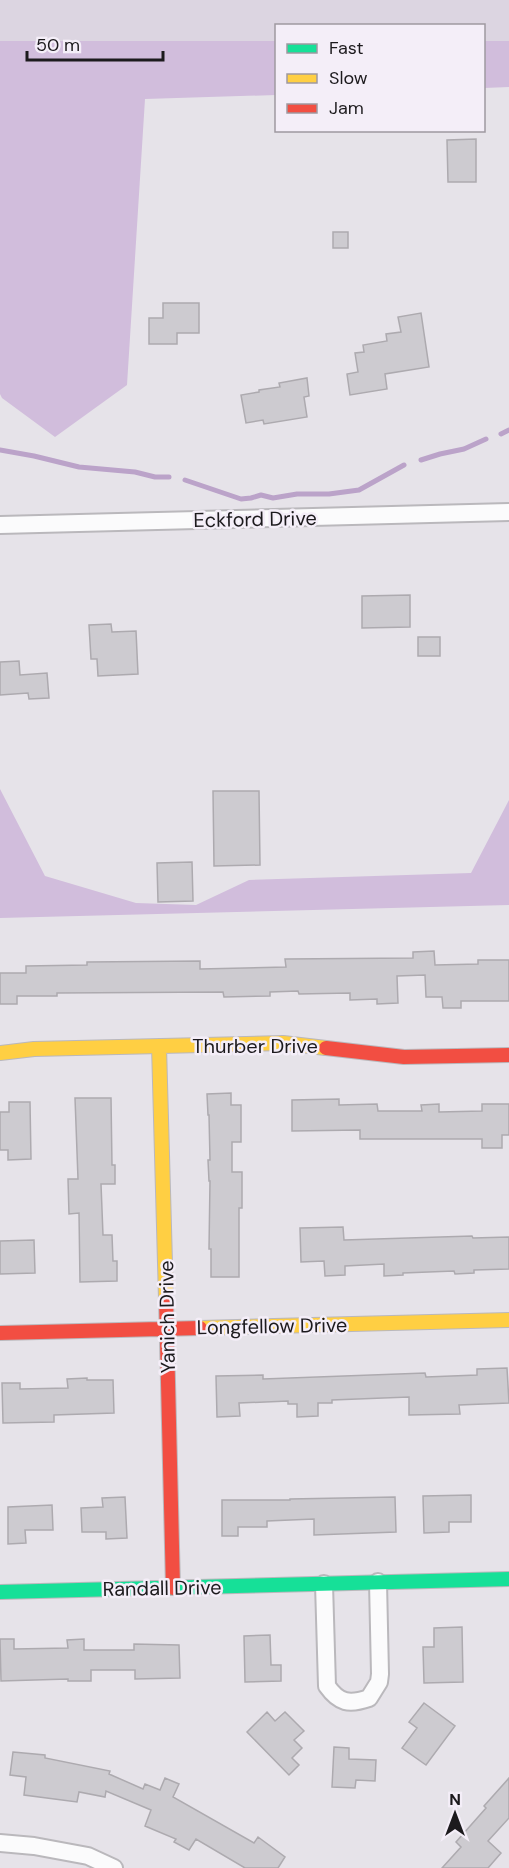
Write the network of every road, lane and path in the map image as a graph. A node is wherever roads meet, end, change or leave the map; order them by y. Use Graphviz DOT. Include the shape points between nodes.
graph roads {
  1 [pos="509,512"];
  2 [pos="0,525"];
  3 [pos="159,1046"];
  4 [pos="0,1053"];
  5 [pos="509,1055"];
  6 [pos="509,1320"];
  7 [pos="167,1328"];
  8 [pos="0,1333"];
  9 [pos="509,1579"];
  10 [pos="378,1582"];
  11 [pos="324,1584"];
  12 [pos="173,1587"];
  13 [pos="0,1592"];
  14 [pos="0,1843"];
  15 [pos="114,1868"];
  1 -- 2 [label="street, Eckford Drive"];
  3 -- 4 [label="street, Thurber Drive"];
  3 -- 5 [label="street, Thurber Drive" via="292,1043 405,1058"];
  3 -- 7 [label="street, Yanich Drive"];
  6 -- 7 [label="street, Longfellow Drive"];
  7 -- 8 [label="street, Longfellow Drive"];
  7 -- 12 [label="street, Yanich Drive"];
  9 -- 10 [label="street, Randall Drive"];
  10 -- 11 [label="street, Randall Drive"];
  10 -- 11 [label="street" via="379,1682 369,1698 351,1702 341,1701 327,1686"];
  11 -- 12 [label="street, Randall Drive"];
  12 -- 13 [label="street, Randall Drive"];
  14 -- 15 [label="street" via="88,1856"];
}
